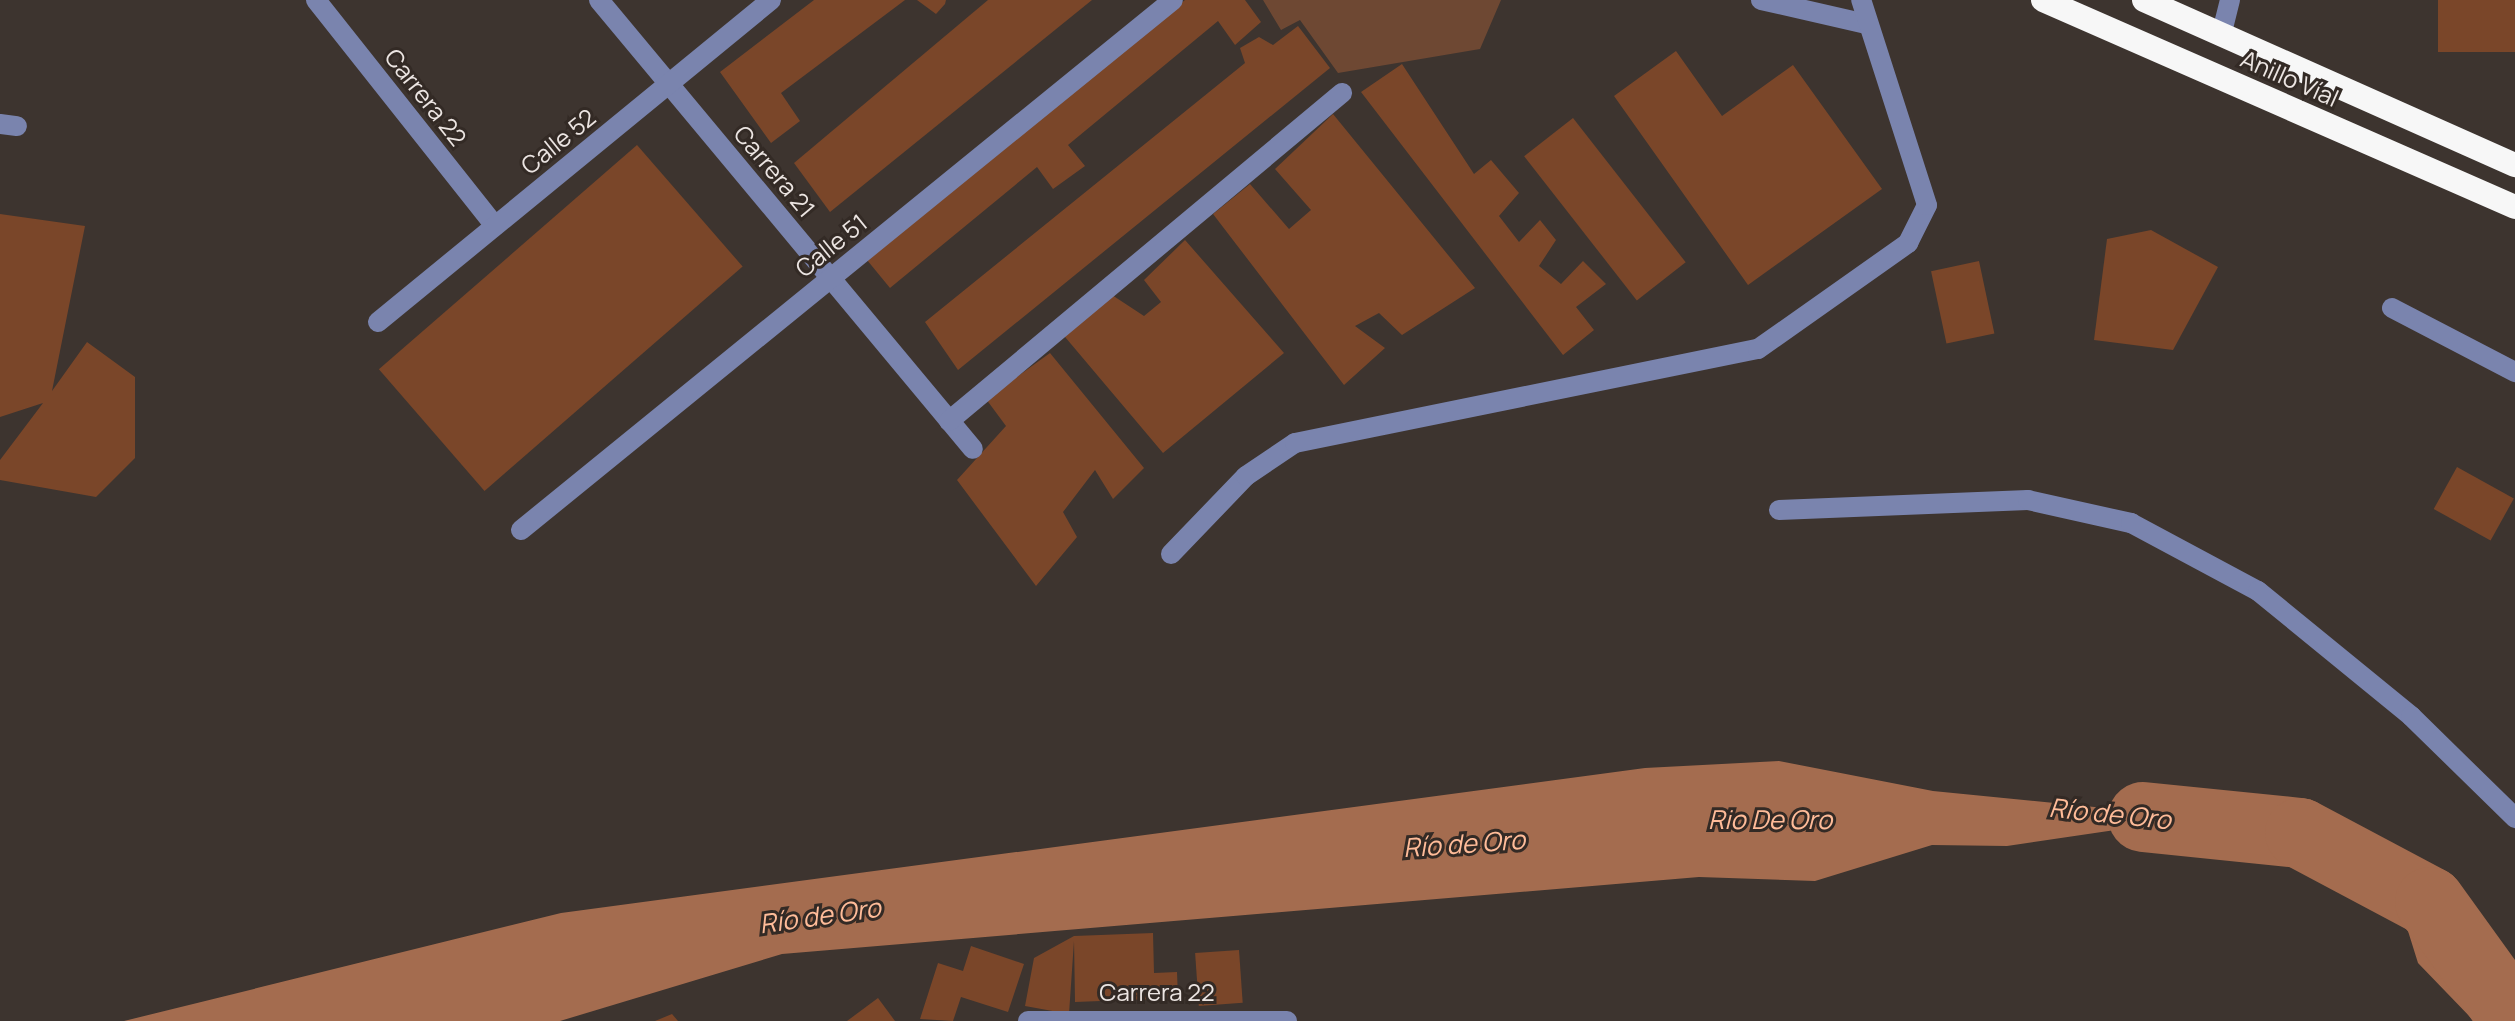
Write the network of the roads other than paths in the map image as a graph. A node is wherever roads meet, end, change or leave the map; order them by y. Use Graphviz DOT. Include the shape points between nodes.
graph roads {
  1 [pos="316,0"];
  2 [pos="599,0"];
  3 [pos="771,0"];
  4 [pos="1173,0"];
  5 [pos="1761,0"];
  6 [pos="1861,0"];
  7 [pos="2043,0"];
  8 [pos="2144,0"];
  9 [pos="2230,0"];
  10 [pos="1867,24"];
  11 [pos="2221,36"];
  12 [pos="669,84"];
  13 [pos="1342,93"];
  14 [pos="2515,165"];
  15 [pos="2515,207"];
  16 [pos="495,226"];
  17 [pos="831,278"];
  18 [pos="2392,308"];
  19 [pos="378,322"];
  20 [pos="2515,372"];
  21 [pos="949,421"];
  22 [pos="973,449"];
  23 [pos="1779,510"];
  24 [pos="521,530"];
  25 [pos="1171,554"];
  26 [pos="2515,818"];
  27 [pos="1028,1021"];
  28 [pos="1287,1021"];
  1 -- 16 [label="street, Carrera 22"];
  2 -- 12 [label="street, Carrera 21"];
  3 -- 12 [label="street, Calle 52"];
  4 -- 17 [label="street, Calle 51"];
  5 -- 10 [label="street"];
  6 -- 10 [label="street"];
  7 -- 15 [label="highway, Anillo Víal"];
  8 -- 11 [label="highway, Anillo Víal"];
  9 -- 11 [label="street"];
  10 -- 25 [label="street" via="1927,205 1908,243 1758,349 1295,443 1246,476"];
  11 -- 14 [label="highway, Anillo Víal"];
  12 -- 16 [label="street, Calle 52"];
  12 -- 17 [label="street, Carrera 21"];
  13 -- 21 [label="street"];
  16 -- 19 [label="street, Calle 52"];
  17 -- 21 [label="street, Carrera 21"];
  17 -- 24 [label="street, Calle 51"];
  18 -- 20 [label="street"];
  21 -- 22 [label="street, Carrera 21"];
  23 -- 26 [label="street" via="2028,500 2131,523 2258,591 2411,716"];
  27 -- 28 [label="street, Carrera 22"];
}
